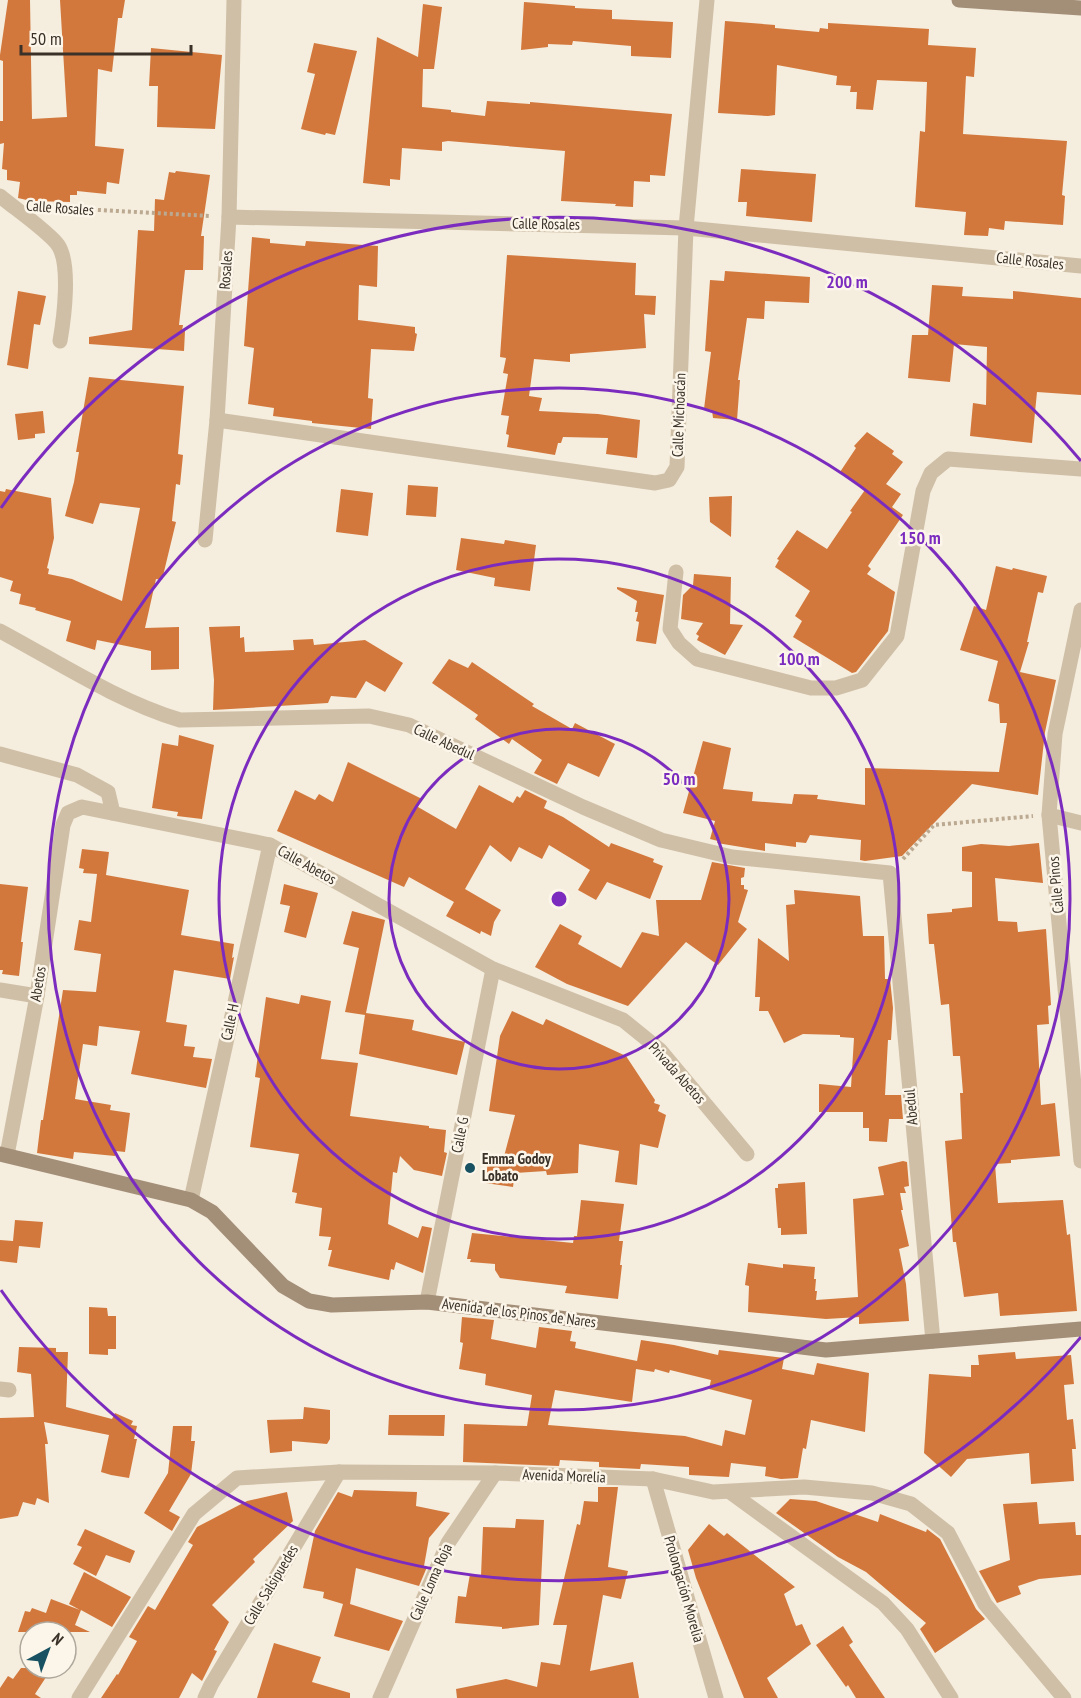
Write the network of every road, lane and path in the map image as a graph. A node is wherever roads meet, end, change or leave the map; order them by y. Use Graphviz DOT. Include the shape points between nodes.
graph roads {
  1 [pos="234,0"];
  2 [pos="707,0"];
  3 [pos="959,0"];
  4 [pos="1081,8"];
  5 [pos="5,200"];
  6 [pos="42,207"];
  7 [pos="229,217"];
  8 [pos="686,228"];
  9 [pos="1081,267"];
  10 [pos="60,341"];
  11 [pos="217,420"];
  12 [pos="1081,469"];
  13 [pos="205,540"];
  14 [pos="676,573"];
  15 [pos="1081,610"];
  16 [pos="0,631"];
  17 [pos="0,754"];
  18 [pos="68,813"];
  19 [pos="113,813"];
  20 [pos="1049,814"];
  21 [pos="1081,824"];
  22 [pos="270,845"];
  23 [pos="890,873"];
  24 [pos="493,969"];
  25 [pos="0,990"];
  26 [pos="37,996"];
  27 [pos="3,1154"];
  28 [pos="747,1154"];
  29 [pos="1081,1161"];
  30 [pos="191,1200"];
  31 [pos="427,1302"];
  32 [pos="1081,1329"];
  33 [pos="933,1341"];
  34 [pos="339,1472"];
  35 [pos="495,1473"];
  36 [pos="653,1479"];
  37 [pos="730,1492"];
  38 [pos="210,1694"];
  39 [pos="79,1698"];
  40 [pos="380,1698"];
  41 [pos="716,1698"];
  42 [pos="951,1698"];
  43 [pos="1064,1698"];
  1 -- 7 [label="street, Rosales"];
  2 -- 8 [label="street, Calle Michoacán"];
  3 -- 4 [label="street"];
  5 -- 10 [label="street" via="57,243 64,259"];
  6 -- 7 [label="path, Calle Rosales"];
  7 -- 8 [label="street, Calle Rosales"];
  7 -- 11 [label="street, Rosales"];
  8 -- 9 [label="street, Calle Rosales"];
  8 -- 11 [label="street, Calle Michoacán" via="677,467 669,480 656,483"];
  11 -- 13 [label="street, Rosales"];
  12 -- 14 [label="street" via="948,459 931,473 923,491 897,636 862,680 836,688 811,688 697,659 670,629"];
  15 -- 20 [label="street, Calle Pinos" via="1055,734"];
  16 -- 23 [label="street, Calle Abedul" via="132,702 180,720 379,718 409,725 661,840 732,856"];
  17 -- 19 [label="street" via="77,775 108,792"];
  18 -- 19 [label="street, Calle Abetos" via="82,807"];
  18 -- 26 [label="street, Abetos"];
  19 -- 22 [label="street, Calle Abetos"];
  20 -- 21 [label="street"];
  20 -- 23 [label="path" via="934,825"];
  20 -- 29 [label="street, Calle Pinos"];
  22 -- 24 [label="street, Calle Abetos"];
  22 -- 30 [label="street, Calle H"];
  23 -- 33 [label="street, Abedul"];
  24 -- 28 [label="street, Privada Abetos" via="623,1020 660,1050"];
  24 -- 31 [label="street, Calle G"];
  25 -- 26 [label="street"];
  26 -- 27 [label="street, Abetos"];
  27 -- 30 [label="street, Avenida de los Pinos de Nares"];
  30 -- 31 [label="street, Avenida de los Pinos de Nares" via="212,1212 283,1286 309,1301 332,1305"];
  31 -- 33 [label="street, Avenida de los Pinos de Nares" via="826,1350"];
  32 -- 33 [label="street, Avenida de los Pinos de Nares"];
  34 -- 35 [label="street, Avenida Morelia"];
  34 -- 38 [label="street, Calle Salsipuedes"];
  34 -- 39 [label="street, Avenida Morelia" via="237,1478 194,1514"];
  35 -- 36 [label="street, Avenida Morelia"];
  35 -- 40 [label="street, Calle Loma Roja" via="448,1543"];
  36 -- 37 [label="street, Avenida Morelia"];
  36 -- 41 [label="street, Prolongación Morelia"];
  37 -- 42 [label="street" via="883,1603 907,1629"];
  37 -- 43 [label="street, Avenida Morelia" via="804,1487 872,1493 911,1504 948,1533 985,1604"];
}
